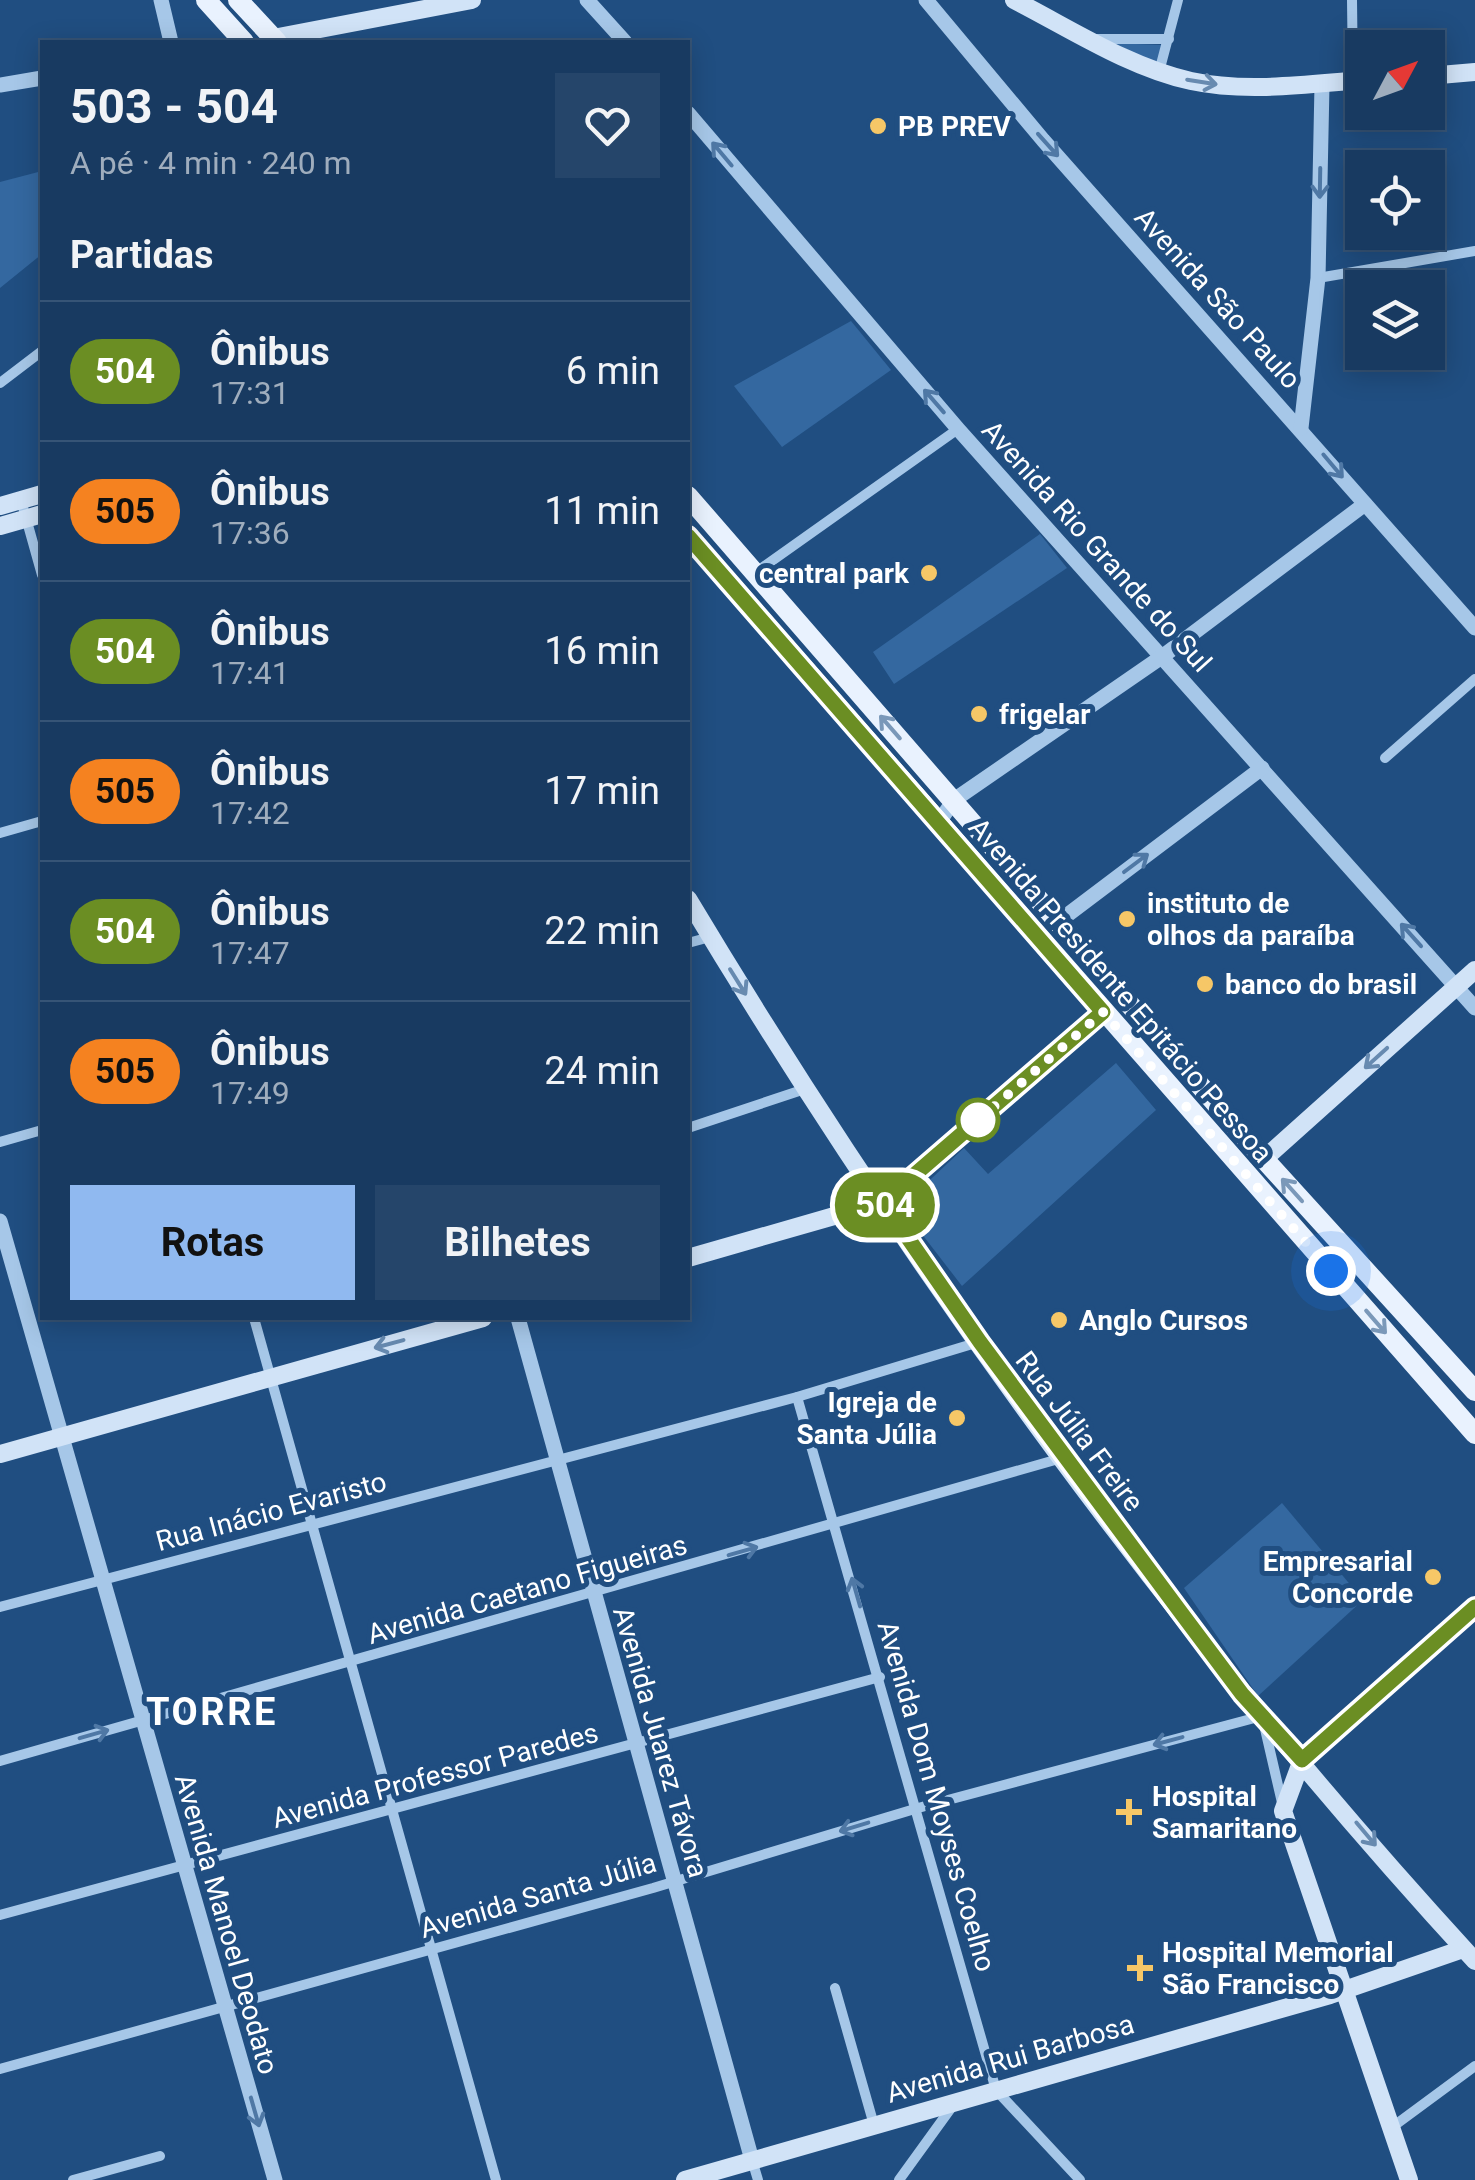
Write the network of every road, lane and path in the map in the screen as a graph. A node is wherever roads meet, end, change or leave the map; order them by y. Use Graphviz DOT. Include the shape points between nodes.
graph roads {
  1 [pos="161,0"];
  2 [pos="206,0"];
  3 [pos="238,0"];
  4 [pos="472,0"];
  5 [pos="587,0"];
  6 [pos="926,0"];
  7 [pos="1014,0"];
  8 [pos="1178,0"];
  9 [pos="1352,0"];
  10 [pos="1354,30"];
  11 [pos="1092,39"];
  12 [pos="1170,39"];
  13 [pos="171,40"];
  14 [pos="241,40"];
  15 [pos="275,40"];
  16 [pos="623,40"];
  17 [pos="1159,72"];
  18 [pos="1475,72"];
  19 [pos="1445,75"];
  20 [pos="40,78"];
  21 [pos="1345,82"];
  22 [pos="0,85"];
  23 [pos="1322,85"];
  24 [pos="690,116"];
  25 [pos="1475,251"];
  26 [pos="1318,278"];
  27 [pos="40,353"];
  28 [pos="0,383"];
  29 [pos="958,428"];
  30 [pos="1301,428"];
  31 [pos="690,498"];
  32 [pos="1365,504"];
  33 [pos="0,506"];
  34 [pos="30,511"];
  35 [pos="0,526"];
  36 [pos="690,538"];
  37 [pos="40,565"];
  38 [pos="756,572"];
  39 [pos="1475,628"];
  40 [pos="1163,656"];
  41 [pos="1475,679"];
  42 [pos="1385,758"];
  43 [pos="1262,768"];
  44 [pos="954,800"];
  45 [pos="40,822"];
  46 [pos="939,822"];
  47 [pos="0,833"];
  48 [pos="690,902"];
  49 [pos="1058,922"];
  50 [pos="710,936"];
  51 [pos="690,942"];
  52 [pos="1475,970"];
  53 [pos="1456,986"];
  54 [pos="1475,1008"];
  55 [pos="1103,1012"];
  56 [pos="805,1089"];
  57 [pos="690,1127"];
  58 [pos="40,1131"];
  59 [pos="0,1142"];
  60 [pos="1264,1159"];
  61 [pos="883,1202"];
  62 [pos="0,1221"];
  63 [pos="690,1257"];
  64 [pos="255,1320"];
  65 [pos="476,1320"];
  66 [pos="519,1320"];
  67 [pos="980,1342"];
  68 [pos="272,1376"];
  69 [pos="1475,1391"];
  70 [pos="797,1397"];
  71 [pos="1475,1434"];
  72 [pos="62,1438"];
  73 [pos="0,1454"];
  74 [pos="1065,1457"];
  75 [pos="555,1459"];
  76 [pos="311,1522"];
  77 [pos="836,1525"];
  78 [pos="106,1580"];
  79 [pos="593,1592"];
  80 [pos="1475,1607"];
  81 [pos="0,1608"];
  82 [pos="352,1663"];
  83 [pos="880,1677"];
  84 [pos="1262,1716"];
  85 [pos="143,1720"];
  86 [pos="636,1744"];
  87 [pos="1302,1760"];
  88 [pos="0,1762"];
  89 [pos="918,1808"];
  90 [pos="394,1810"];
  91 [pos="1284,1812"];
  92 [pos="185,1864"];
  93 [pos="675,1881"];
  94 [pos="0,1914"];
  95 [pos="434,1948"];
  96 [pos="1469,1955"];
  97 [pos="834,1988"];
  98 [pos="1344,1990"];
  99 [pos="223,2004"];
  100 [pos="1475,2066"];
  101 [pos="0,2069"];
  102 [pos="996,2090"];
  103 [pos="955,2102"];
  104 [pos="874,2126"];
  105 [pos="1392,2128"];
  106 [pos="160,2156"];
  107 [pos="752,2160"];
  108 [pos="111,2175"];
  109 [pos="73,2180"];
  110 [pos="275,2180"];
  111 [pos="496,2180"];
  112 [pos="685,2180"];
  113 [pos="758,2180"];
  114 [pos="899,2180"];
  115 [pos="1080,2180"];
  116 [pos="1409,2180"];
  1 -- 13 [label="street"];
  2 -- 14 [label="main road"];
  3 -- 15 [label="main road"];
  4 -- 15 [label="main road"];
  5 -- 16 [label="street"];
  6 -- 30 [label="street, Avenida São Paulo, one-way"];
  7 -- 11 [label="main road"];
  8 -- 12 [label="street"];
  9 -- 10 [label="street"];
  11 -- 12 [label="street"];
  11 -- 17 [label="main road"];
  12 -- 17 [label="street"];
  17 -- 23 [label="main road, one-way" via="1218,85"];
  18 -- 19 [label="main road"];
  20 -- 22 [label="street"];
  21 -- 23 [label="main road"];
  23 -- 26 [label="street, one-way"];
  29 -- 24 [label="street, Avenida Rio Grande do Sul, one-way"];
  25 -- 26 [label="street"];
  26 -- 30 [label="street"];
  27 -- 28 [label="street"];
  29 -- 38 [label="street"];
  29 -- 40 [label="street, Avenida Rio Grande do Sul"];
  30 -- 32 [label="street, Avenida São Paulo, one-way"];
  31 -- 38 [label="main road, Avenida Presidente Epitácio Pessoa"];
  32 -- 39 [label="street, Avenida São Paulo"];
  32 -- 40 [label="street"];
  33 -- 34 [label="main road"];
  34 -- 35 [label="main road"];
  34 -- 37 [label="street"];
  36 -- 46 [label="main road, Avenida Presidente Epitácio Pessoa"];
  44 -- 38 [label="main road, Avenida Presidente Epitácio Pessoa, one-way"];
  40 -- 43 [label="street, Avenida Rio Grande do Sul"];
  40 -- 44 [label="street"];
  41 -- 42 [label="street"];
  49 -- 43 [label="street, one-way"];
  53 -- 43 [label="street, Avenida Rio Grande do Sul, one-way"];
  44 -- 46 [label="street"];
  44 -- 49 [label="main road, Avenida Presidente Epitácio Pessoa"];
  45 -- 47 [label="street"];
  46 -- 55 [label="main road, Avenida Presidente Epitácio Pessoa"];
  48 -- 50 [label="main road, Rua Júlia Freire"];
  49 -- 60 [label="main road, Avenida Presidente Epitácio Pessoa"];
  50 -- 51 [label="street"];
  50 -- 56 [label="main road, Rua Júlia Freire, one-way"];
  52 -- 53 [label="main road"];
  53 -- 54 [label="street, Avenida Rio Grande do Sul"];
  53 -- 60 [label="main road, one-way"];
  55 -- 61 [label="main road"];
  55 -- 71 [label="main road, Avenida Presidente Epitácio Pessoa, one-way"];
  56 -- 57 [label="street"];
  56 -- 61 [label="main road, Rua Júlia Freire"];
  58 -- 59 [label="street"];
  69 -- 60 [label="main road, Avenida Presidente Epitácio Pessoa, one-way"];
  61 -- 63 [label="main road"];
  61 -- 67 [label="main road, Rua Júlia Freire"];
  62 -- 72 [label="street, Avenida Manoel Deodato"];
  64 -- 68 [label="street"];
  65 -- 68 [label="main road, one-way"];
  66 -- 75 [label="street, Avenida Juarez Távora"];
  67 -- 70 [label="street, Rua Inácio Evaristo"];
  67 -- 74 [label="main road, Rua Júlia Freire"];
  68 -- 72 [label="main road"];
  68 -- 76 [label="street"];
  70 -- 75 [label="street, Rua Inácio Evaristo"];
  70 -- 77 [label="street, Avenida Dom Moyses Coelho"];
  72 -- 73 [label="main road"];
  72 -- 78 [label="street, Avenida Manoel Deodato"];
  74 -- 77 [label="street, Avenida Caetano Figueiras"];
  74 -- 84 [label="main road, Rua Júlia Freire"];
  75 -- 76 [label="street, Rua Inácio Evaristo"];
  75 -- 79 [label="street, Avenida Juarez Távora"];
  76 -- 78 [label="street, Rua Inácio Evaristo"];
  76 -- 82 [label="street"];
  79 -- 77 [label="street, Avenida Caetano Figueiras, one-way"];
  83 -- 77 [label="street, Avenida Dom Moyses Coelho, one-way"];
  78 -- 81 [label="street, Rua Inácio Evaristo"];
  78 -- 85 [label="street, Avenida Manoel Deodato"];
  79 -- 82 [label="street, Avenida Caetano Figueiras"];
  79 -- 86 [label="street, Avenida Juarez Távora"];
  80 -- 87 [label="main road"];
  82 -- 85 [label="street, Avenida Caetano Figueiras"];
  82 -- 90 [label="street"];
  83 -- 86 [label="street, Avenida Professor Paredes"];
  83 -- 89 [label="street, Avenida Dom Moyses Coelho"];
  84 -- 87 [label="main road, Rua Júlia Freire"];
  84 -- 89 [label="street, Avenida Santa Júlia, one-way"];
  84 -- 91 [label="street"];
  88 -- 85 [label="street, Avenida Caetano Figueiras, one-way"];
  85 -- 92 [label="street, Avenida Manoel Deodato"];
  86 -- 90 [label="street, Avenida Professor Paredes"];
  86 -- 93 [label="street, Avenida Juarez Távora"];
  87 -- 91 [label="main road"];
  87 -- 96 [label="main road, Rua Júlia Freire, one-way"];
  89 -- 93 [label="street, Avenida Santa Júlia, one-way"];
  89 -- 102 [label="street, Avenida Dom Moyses Coelho"];
  90 -- 92 [label="street, Avenida Professor Paredes"];
  90 -- 95 [label="street"];
  91 -- 98 [label="main road"];
  92 -- 94 [label="street, Avenida Professor Paredes"];
  92 -- 99 [label="street, Avenida Manoel Deodato"];
  93 -- 95 [label="street, Avenida Santa Júlia"];
  93 -- 107 [label="street, Avenida Juarez Távora"];
  95 -- 99 [label="street, Avenida Santa Júlia"];
  95 -- 111 [label="street"];
  96 -- 98 [label="main road, Avenida Rui Barbosa"];
  97 -- 104 [label="street"];
  98 -- 102 [label="main road, Avenida Rui Barbosa"];
  98 -- 105 [label="main road"];
  99 -- 101 [label="street, Avenida Santa Júlia"];
  99 -- 110 [label="street, Avenida Manoel Deodato, one-way"];
  100 -- 105 [label="street"];
  102 -- 103 [label="main road, Avenida Rui Barbosa"];
  102 -- 115 [label="street, Avenida Dom Moyses Coelho"];
  103 -- 104 [label="main road, Avenida Rui Barbosa"];
  103 -- 114 [label="street"];
  104 -- 107 [label="main road, Avenida Rui Barbosa"];
  105 -- 116 [label="main road"];
  106 -- 108 [label="street"];
  107 -- 112 [label="main road, Avenida Rui Barbosa"];
  107 -- 113 [label="street, Avenida Juarez Távora"];
  108 -- 109 [label="street"];
}
